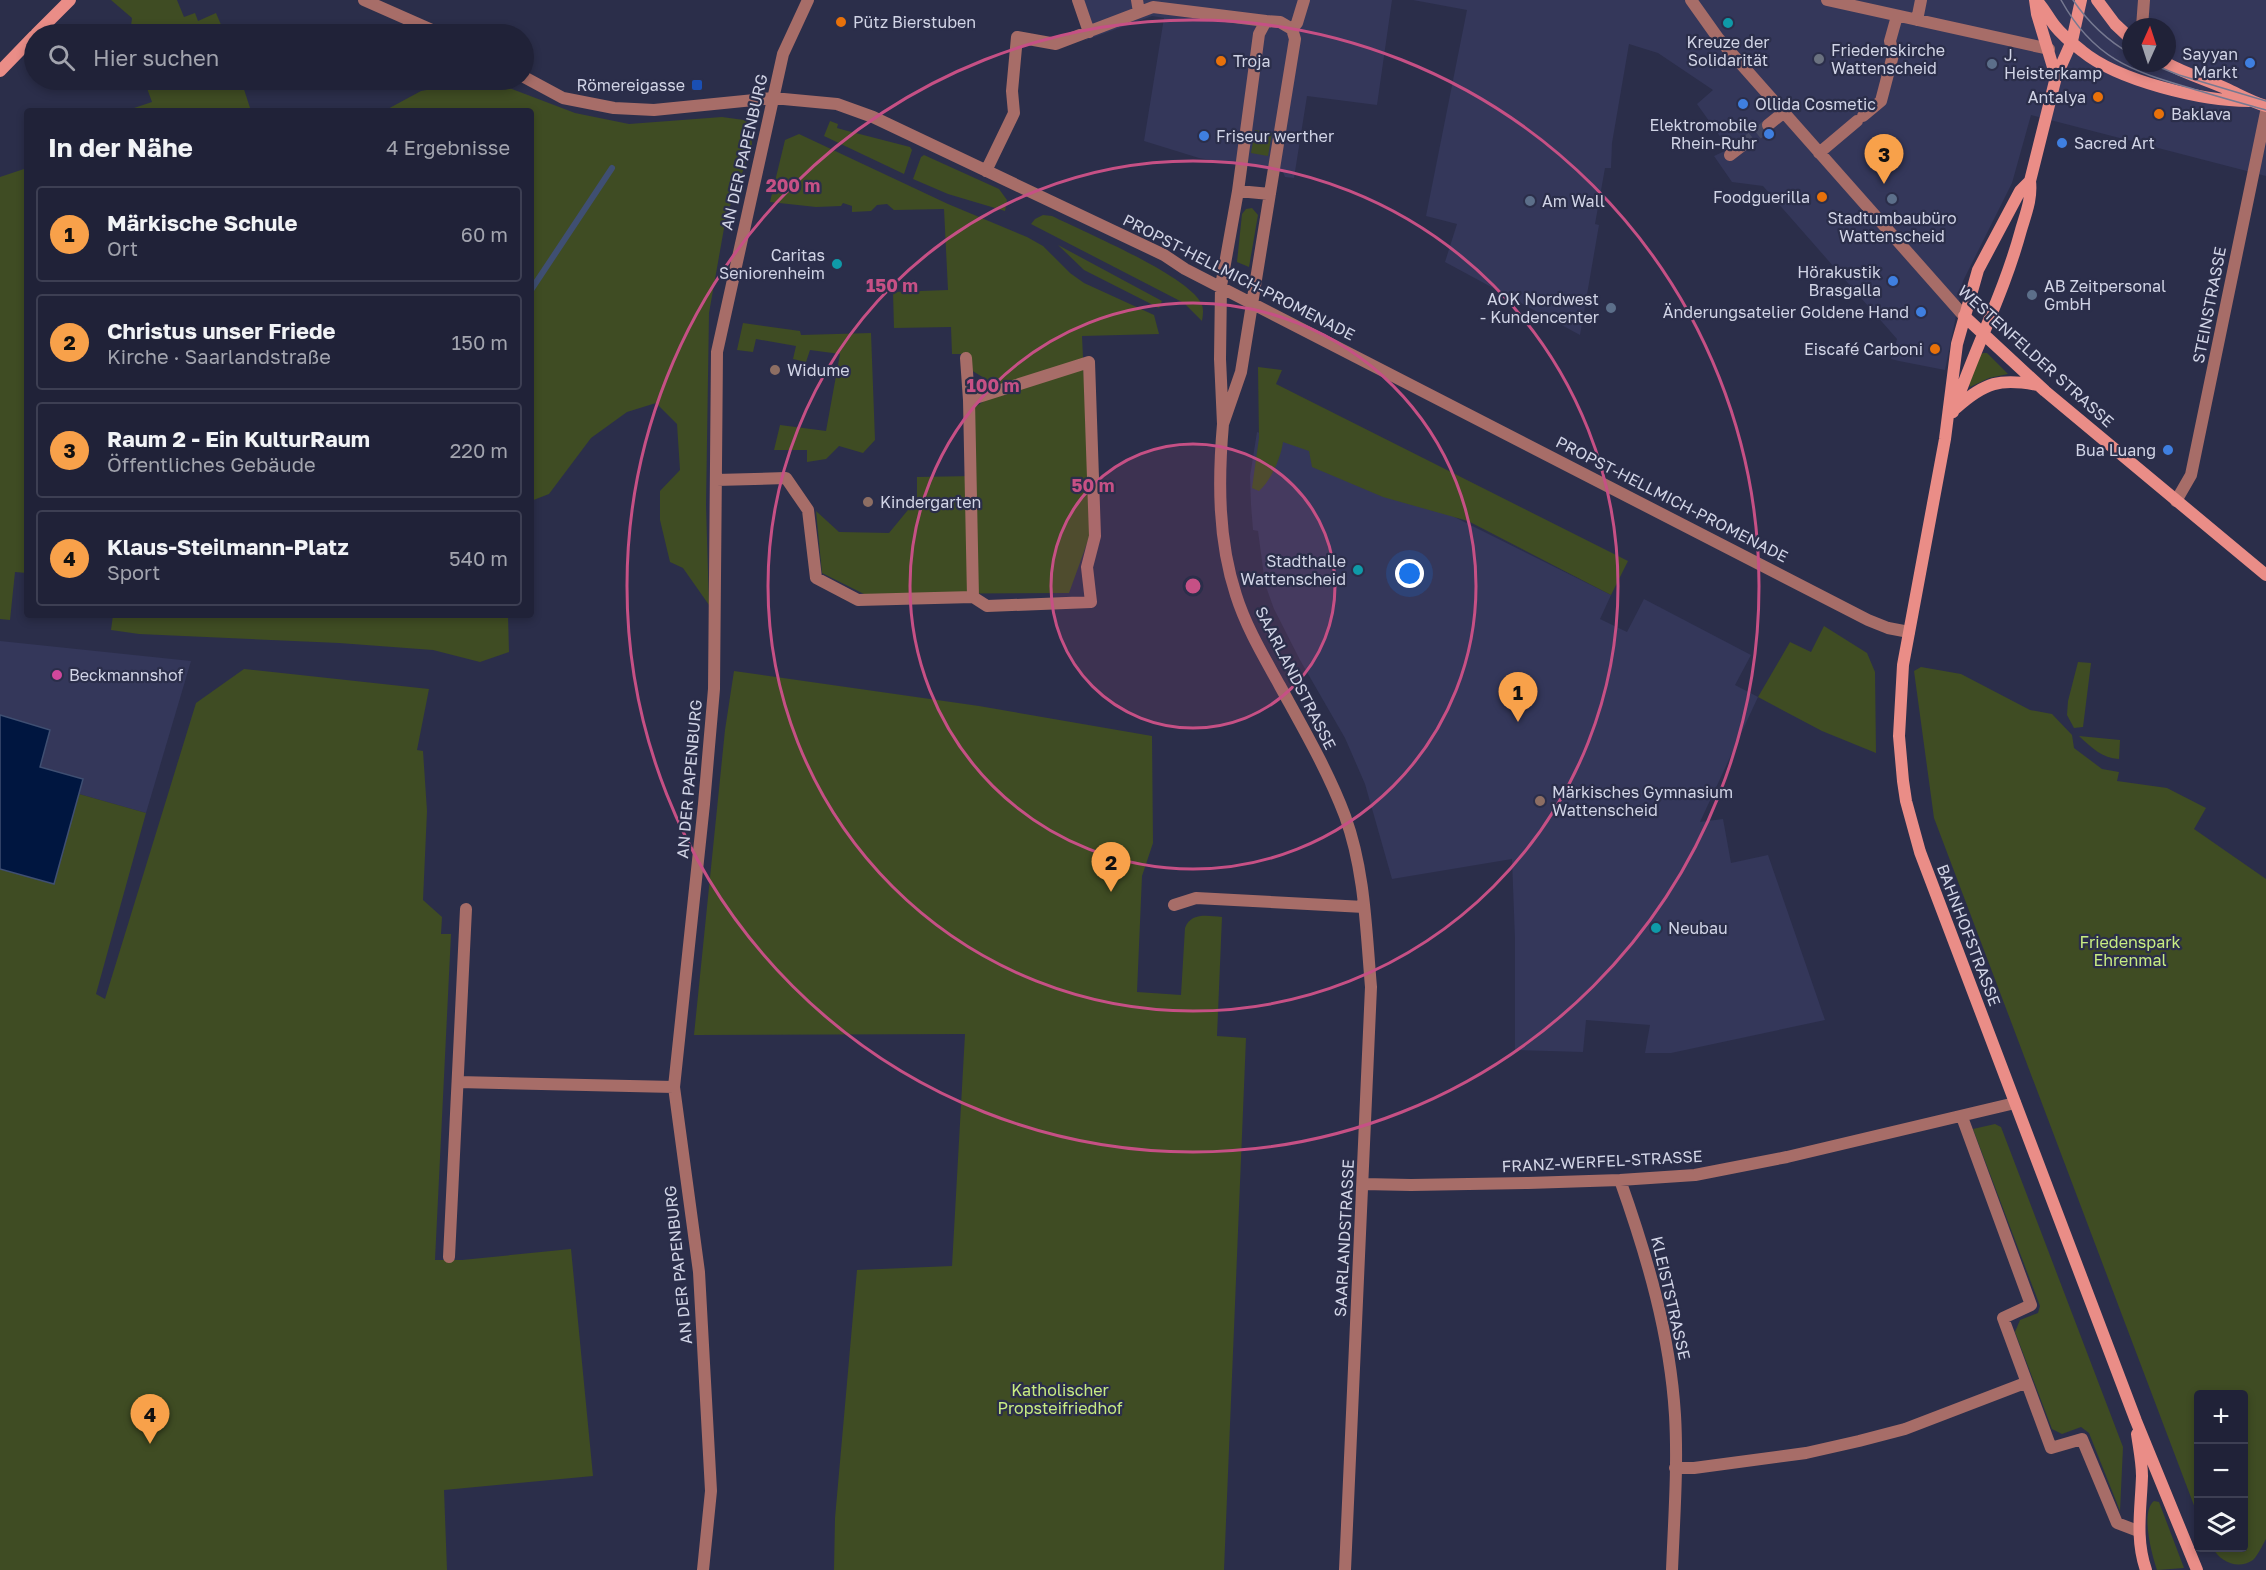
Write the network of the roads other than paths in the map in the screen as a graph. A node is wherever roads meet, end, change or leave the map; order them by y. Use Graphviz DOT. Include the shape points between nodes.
graph roads {
  1 [pos="70,0"];
  2 [pos="364,0"];
  3 [pos="808,0"];
  4 [pos="1078,0"];
  5 [pos="1304,0"];
  6 [pos="1691,0"];
  7 [pos="1827,0"];
  8 [pos="1921,0"];
  9 [pos="2036,0"];
  10 [pos="2081,0"];
  11 [pos="2097,0"];
  12 [pos="2144,0"];
  13 [pos="1138,6"];
  14 [pos="1897,16"];
  15 [pos="2143,18"];
  16 [pos="1917,20"];
  17 [pos="1266,21"];
  18 [pos="46,24"];
  19 [pos="418,24"];
  20 [pos="1292,29"];
  21 [pos="2122,31"];
  22 [pos="1089,32"];
  23 [pos="2072,41"];
  24 [pos="24,46"];
  25 [pos="2049,49"];
  26 [pos="2176,67"];
  27 [pos="0,71"];
  28 [pos="2056,77"];
  29 [pos="534,82"];
  30 [pos="773,98"];
  31 [pos="2249,100"];
  32 [pos="2266,106"];
  33 [pos="2266,112"];
  34 [pos="1783,113"];
  35 [pos="1768,125"];
  36 [pos="1743,145"];
  37 [pos="1819,153"];
  38 [pos="1731,155"];
  39 [pos="986,171"];
  40 [pos="2030,181"];
  41 [pos="1238,190"];
  42 [pos="1270,194"];
  43 [pos="1221,286"];
  44 [pos="1252,303"];
  45 [pos="1964,316"];
  46 [pos="1983,332"];
  47 [pos="966,358"];
  48 [pos="2040,386"];
  49 [pos="969,400"];
  50 [pos="1954,410"];
  51 [pos="1223,424"];
  52 [pos="1945,439"];
  53 [pos="716,480"];
  54 [pos="2176,501"];
  55 [pos="2266,575"];
  56 [pos="973,597"];
  57 [pos="1909,632"];
  58 [pos="1174,905"];
  59 [pos="1364,907"];
  60 [pos="466,909"];
  61 [pos="458,1082"];
  62 [pos="674,1087"];
  63 [pos="2015,1103"];
  64 [pos="1962,1117"];
  65 [pos="1620,1180"];
  66 [pos="1363,1184"];
  67 [pos="449,1257"];
  68 [pos="2025,1383"];
  69 [pos="2136,1421"];
  70 [pos="1675,1468"];
  71 [pos="2138,1530"];
  72 [pos="703,1570"];
  73 [pos="1345,1570"];
  74 [pos="1672,1570"];
  75 [pos="2146,1570"];
  76 [pos="2197,1570"];
  1 -- 18 [label="street"];
  2 -- 19 [label="street"];
  3 -- 30 [label="street, AN DER PAPENBURG" via="783,54"];
  4 -- 22 [label="street"];
  5 -- 20 [label="street, SAARLANDSTRASSE"];
  6 -- 34 [label="street, WESTENFELDER STRASSE" via="1718,38"];
  7 -- 14 [label="street"];
  8 -- 16 [label="street"];
  9 -- 23 [label="street"];
  9 -- 25 [label="street"];
  10 -- 23 [label="street, BAHNHOFSTRASSE"];
  11 -- 21 [label="street"];
  12 -- 15 [label="street"];
  13 -- 17 [label="street"];
  13 -- 22 [label="street"];
  14 -- 16 [label="street"];
  14 -- 37 [label="street" via="1890,41 1893,56 1881,101"];
  16 -- 25 [label="street"];
  17 -- 20 [label="street" via="1280,22"];
  17 -- 41 [label="street, SAARLANDSTRASSE" via="1259,34"];
  20 -- 42 [label="street, SAARLANDSTRASSE" via="1296,39"];
  22 -- 39 [label="street" via="1056,44 1017,37 1014,113"];
  23 -- 28 [label="street, BAHNHOFSTRASSE"];
  23 -- 31 [label="street" via="2123,74 2174,90 2233,101"];
  24 -- 27 [label="street"];
  25 -- 28 [label="street"];
  26 -- 31 [label="street"];
  28 -- 40 [label="street, BAHNHOFSTRASSE"];
  29 -- 30 [label="street, PROPST-HELLMICH-PROMENADE" via="564,98 614,108 654,110"];
  30 -- 39 [label="street, PROPST-HELLMICH-PROMENADE" via="837,104"];
  30 -- 53 [label="street, AN DER PAPENBURG" via="717,352"];
  31 -- 32 [label="street"];
  33 -- 54 [label="street, STEINSTRASSE" via="2191,476"];
  34 -- 35 [label="street"];
  34 -- 37 [label="street, WESTENFELDER STRASSE"];
  36 -- 38 [label="street"];
  37 -- 45 [label="street, WESTENFELDER STRASSE"];
  39 -- 43 [label="street, PROPST-HELLMICH-PROMENADE"];
  40 -- 45 [label="street, BAHNHOFSTRASSE" via="2020,191 1978,270"];
  40 -- 46 [label="street, BAHNHOFSTRASSE" via="2031,195 2016,250"];
  41 -- 42 [label="street"];
  41 -- 43 [label="street, SAARLANDSTRASSE"];
  42 -- 44 [label="street, SAARLANDSTRASSE"];
  43 -- 44 [label="street, PROPST-HELLMICH-PROMENADE"];
  43 -- 51 [label="street, SAARLANDSTRASSE"];
  44 -- 51 [label="street, SAARLANDSTRASSE" via="1241,372"];
  44 -- 57 [label="street, PROPST-HELLMICH-PROMENADE" via="1868,620"];
  45 -- 46 [label="street, WESTENFELDER STRASSE"];
  45 -- 52 [label="street, BAHNHOFSTRASSE"];
  46 -- 48 [label="street, WESTENFELDER STRASSE"];
  46 -- 50 [label="street, BAHNHOFSTRASSE"];
  47 -- 49 [label="street"];
  48 -- 50 [label="street" via="1998,382 1972,393"];
  48 -- 54 [label="street, WESTENFELDER STRASSE"];
  49 -- 56 [label="street"];
  49 -- 56 [label="street" via="1089,362 1095,536 1087,567 1091,602 987,606"];
  50 -- 52 [label="street, BAHNHOFSTRASSE"];
  51 -- 59 [label="street, SAARLANDSTRASSE" via="1222,539 1237,597 1345,817"];
  52 -- 57 [label="street, BAHNHOFSTRASSE"];
  53 -- 56 [label="street" via="786,478 808,510 816,578 858,600"];
  53 -- 62 [label="street, AN DER PAPENBURG" via="714,689"];
  54 -- 55 [label="street, WESTENFELDER STRASSE"];
  57 -- 63 [label="street, BAHNHOFSTRASSE" via="1899,736 1906,801 1920,852"];
  58 -- 59 [label="street" via="1196,898"];
  59 -- 66 [label="street, SAARLANDSTRASSE" via="1371,987"];
  60 -- 61 [label="street"];
  61 -- 62 [label="street"];
  61 -- 67 [label="street"];
  62 -- 72 [label="street, AN DER PAPENBURG" via="699,1272 711,1491"];
  63 -- 64 [label="street, FRANZ-WERFEL-STRASSE"];
  63 -- 69 [label="street, BAHNHOFSTRASSE"];
  64 -- 65 [label="street, FRANZ-WERFEL-STRASSE" via="1695,1175"];
  64 -- 68 [label="street" via="2031,1305 2003,1318"];
  65 -- 66 [label="street, FRANZ-WERFEL-STRASSE"];
  65 -- 70 [label="street, KLEISTSTRASSE" via="1665,1332 1675,1416"];
  66 -- 73 [label="street, SAARLANDSTRASSE"];
  68 -- 70 [label="street" via="1905,1429 1859,1442 1806,1453"];
  68 -- 71 [label="street" via="2051,1448 2082,1439 2117,1523"];
  69 -- 71 [label="street, BAHNHOFSTRASSE" via="2142,1474"];
  69 -- 76 [label="street, BAHNHOFSTRASSE"];
  70 -- 74 [label="street, KLEISTSTRASSE"];
  71 -- 75 [label="street, BAHNHOFSTRASSE"];
}
